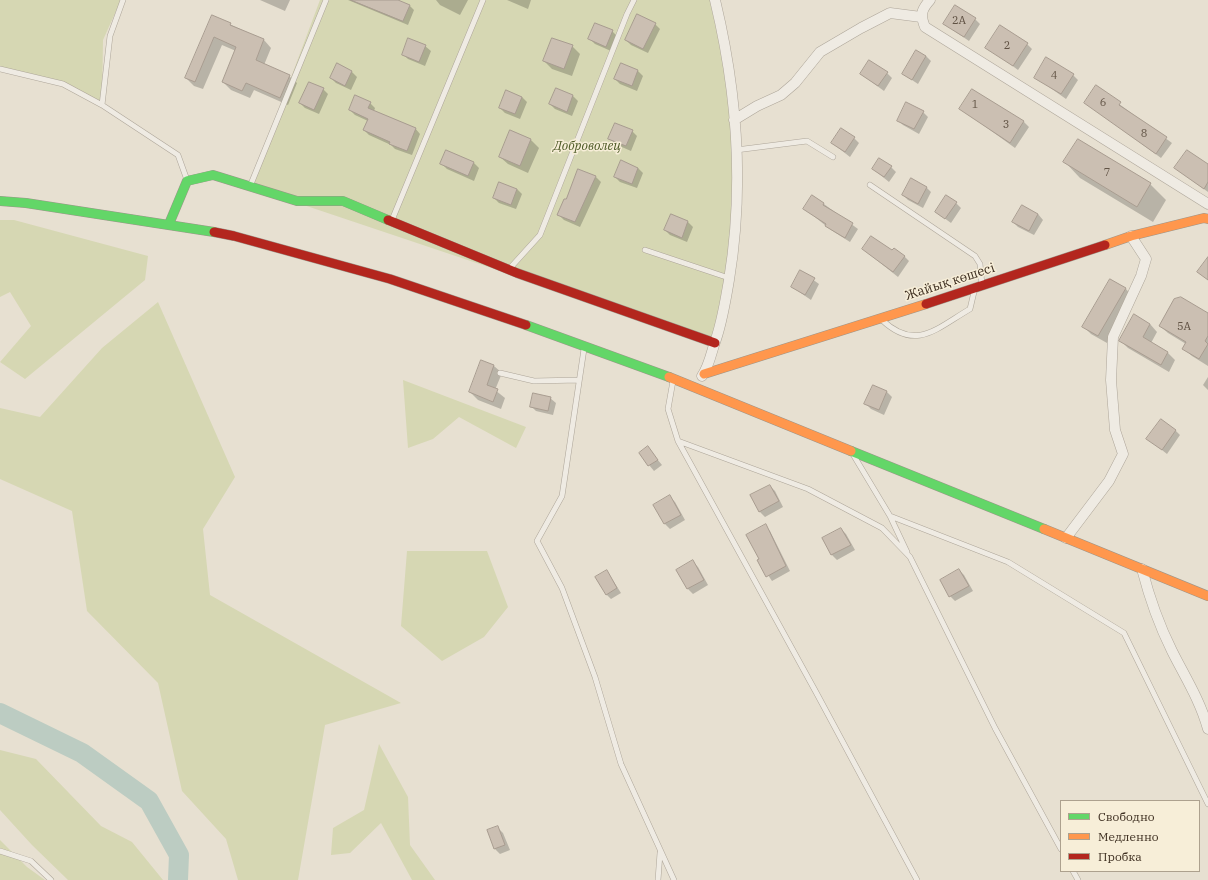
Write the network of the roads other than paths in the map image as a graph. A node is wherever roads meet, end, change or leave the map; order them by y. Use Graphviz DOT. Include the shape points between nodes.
graph roads {
  1 [pos="123,0"];
  2 [pos="326,0"];
  3 [pos="483,0"];
  4 [pos="634,0"];
  5 [pos="715,0"];
  6 [pos="930,0"];
  7 [pos="921,17"];
  8 [pos="0,69"];
  9 [pos="102,105"];
  10 [pos="734,120"];
  11 [pos="736,150"];
  12 [pos="833,157"];
  13 [pos="187,181"];
  14 [pos="870,185"];
  15 [pos="250,187"];
  16 [pos="0,202"];
  17 [pos="1208,204"];
  18 [pos="1207,216"];
  19 [pos="391,221"];
  20 [pos="168,224"];
  21 [pos="1131,236"];
  22 [pos="645,250"];
  23 [pos="509,270"];
  24 [pos="729,278"];
  25 [pos="979,287"];
  26 [pos="879,318"];
  27 [pos="715,343"];
  28 [pos="584,347"];
  29 [pos="500,373"];
  30 [pos="704,374"];
  31 [pos="674,379"];
  32 [pos="579,380"];
  33 [pos="694,387"];
  34 [pos="678,442"];
  35 [pos="852,452"];
  36 [pos="890,516"];
  37 [pos="1066,538"];
  38 [pos="910,557"];
  39 [pos="1142,570"];
  40 [pos="1208,596"];
  41 [pos="1208,729"];
  42 [pos="1208,804"];
  43 [pos="1060,847"];
  44 [pos="0,851"];
  45 [pos="660,853"];
  46 [pos="51,880"];
  47 [pos="658,880"];
  48 [pos="674,880"];
  49 [pos="917,880"];
  1 -- 9 [label="lane" via="110,36"];
  2 -- 15 [label="lane"];
  3 -- 19 [label="lane"];
  4 -- 23 [label="lane" via="626,14 540,235"];
  5 -- 10 [label="street" via="724,35"];
  6 -- 7 [label="street" via="923,8"];
  7 -- 10 [label="street" via="890,13 867,25 820,52 795,83 781,95"];
  7 -- 17 [label="street" via="925,27"];
  8 -- 9 [label="lane" via="63,84"];
  9 -- 13 [label="lane" via="178,155"];
  10 -- 11 [label="street"];
  11 -- 12 [label="lane" via="807,141"];
  11 -- 24 [label="street" via="736,238"];
  13 -- 15 [label="main road" via="212,175"];
  13 -- 20 [label="main road"];
  14 -- 25 [label="lane" via="975,256 980,264"];
  15 -- 19 [label="main road" via="298,201 343,201"];
  16 -- 20 [label="main road" via="26,203"];
  18 -- 21 [label="main road, Жайық көшесі"];
  19 -- 23 [label="main road"];
  20 -- 28 [label="main road" via="234,236 390,280"];
  21 -- 25 [label="main road, Жайық көшесі"];
  21 -- 37 [label="street" via="1146,259 1141,276 1113,337 1111,380 1115,430 1123,454 1109,481"];
  22 -- 24 [label="lane"];
  23 -- 27 [label="main road"];
  24 -- 27 [label="street" via="722,323"];
  25 -- 26 [label="main road, Жайық көшесі"];
  25 -- 26 [label="lane" via="970,309 924,336 908,336 891,328"];
  26 -- 30 [label="main road, Жайық көшесі"];
  27 -- 30 [label="street"];
  28 -- 31 [label="main road"];
  28 -- 32 [label="lane"];
  29 -- 32 [label="lane" via="534,381"];
  30 -- 33 [label="street"];
  31 -- 33 [label="main road"];
  31 -- 34 [label="lane" via="668,409"];
  32 -- 45 [label="lane" via="562,496 537,541 562,588 595,677 621,764"];
  33 -- 35 [label="main road"];
  34 -- 38 [label="lane" via="808,489 882,528"];
  34 -- 49 [label="lane"];
  35 -- 36 [label="lane"];
  35 -- 37 [label="main road"];
  36 -- 38 [label="lane"];
  36 -- 42 [label="lane" via="1008,562 1124,633"];
  37 -- 39 [label="main road"];
  38 -- 43 [label="lane" via="995,728"];
  39 -- 40 [label="main road"];
  39 -- 41 [label="street" via="1152,608 1191,684"];
  44 -- 46 [label="lane" via="31,861"];
  45 -- 47 [label="lane"];
  45 -- 48 [label="lane"];
}
